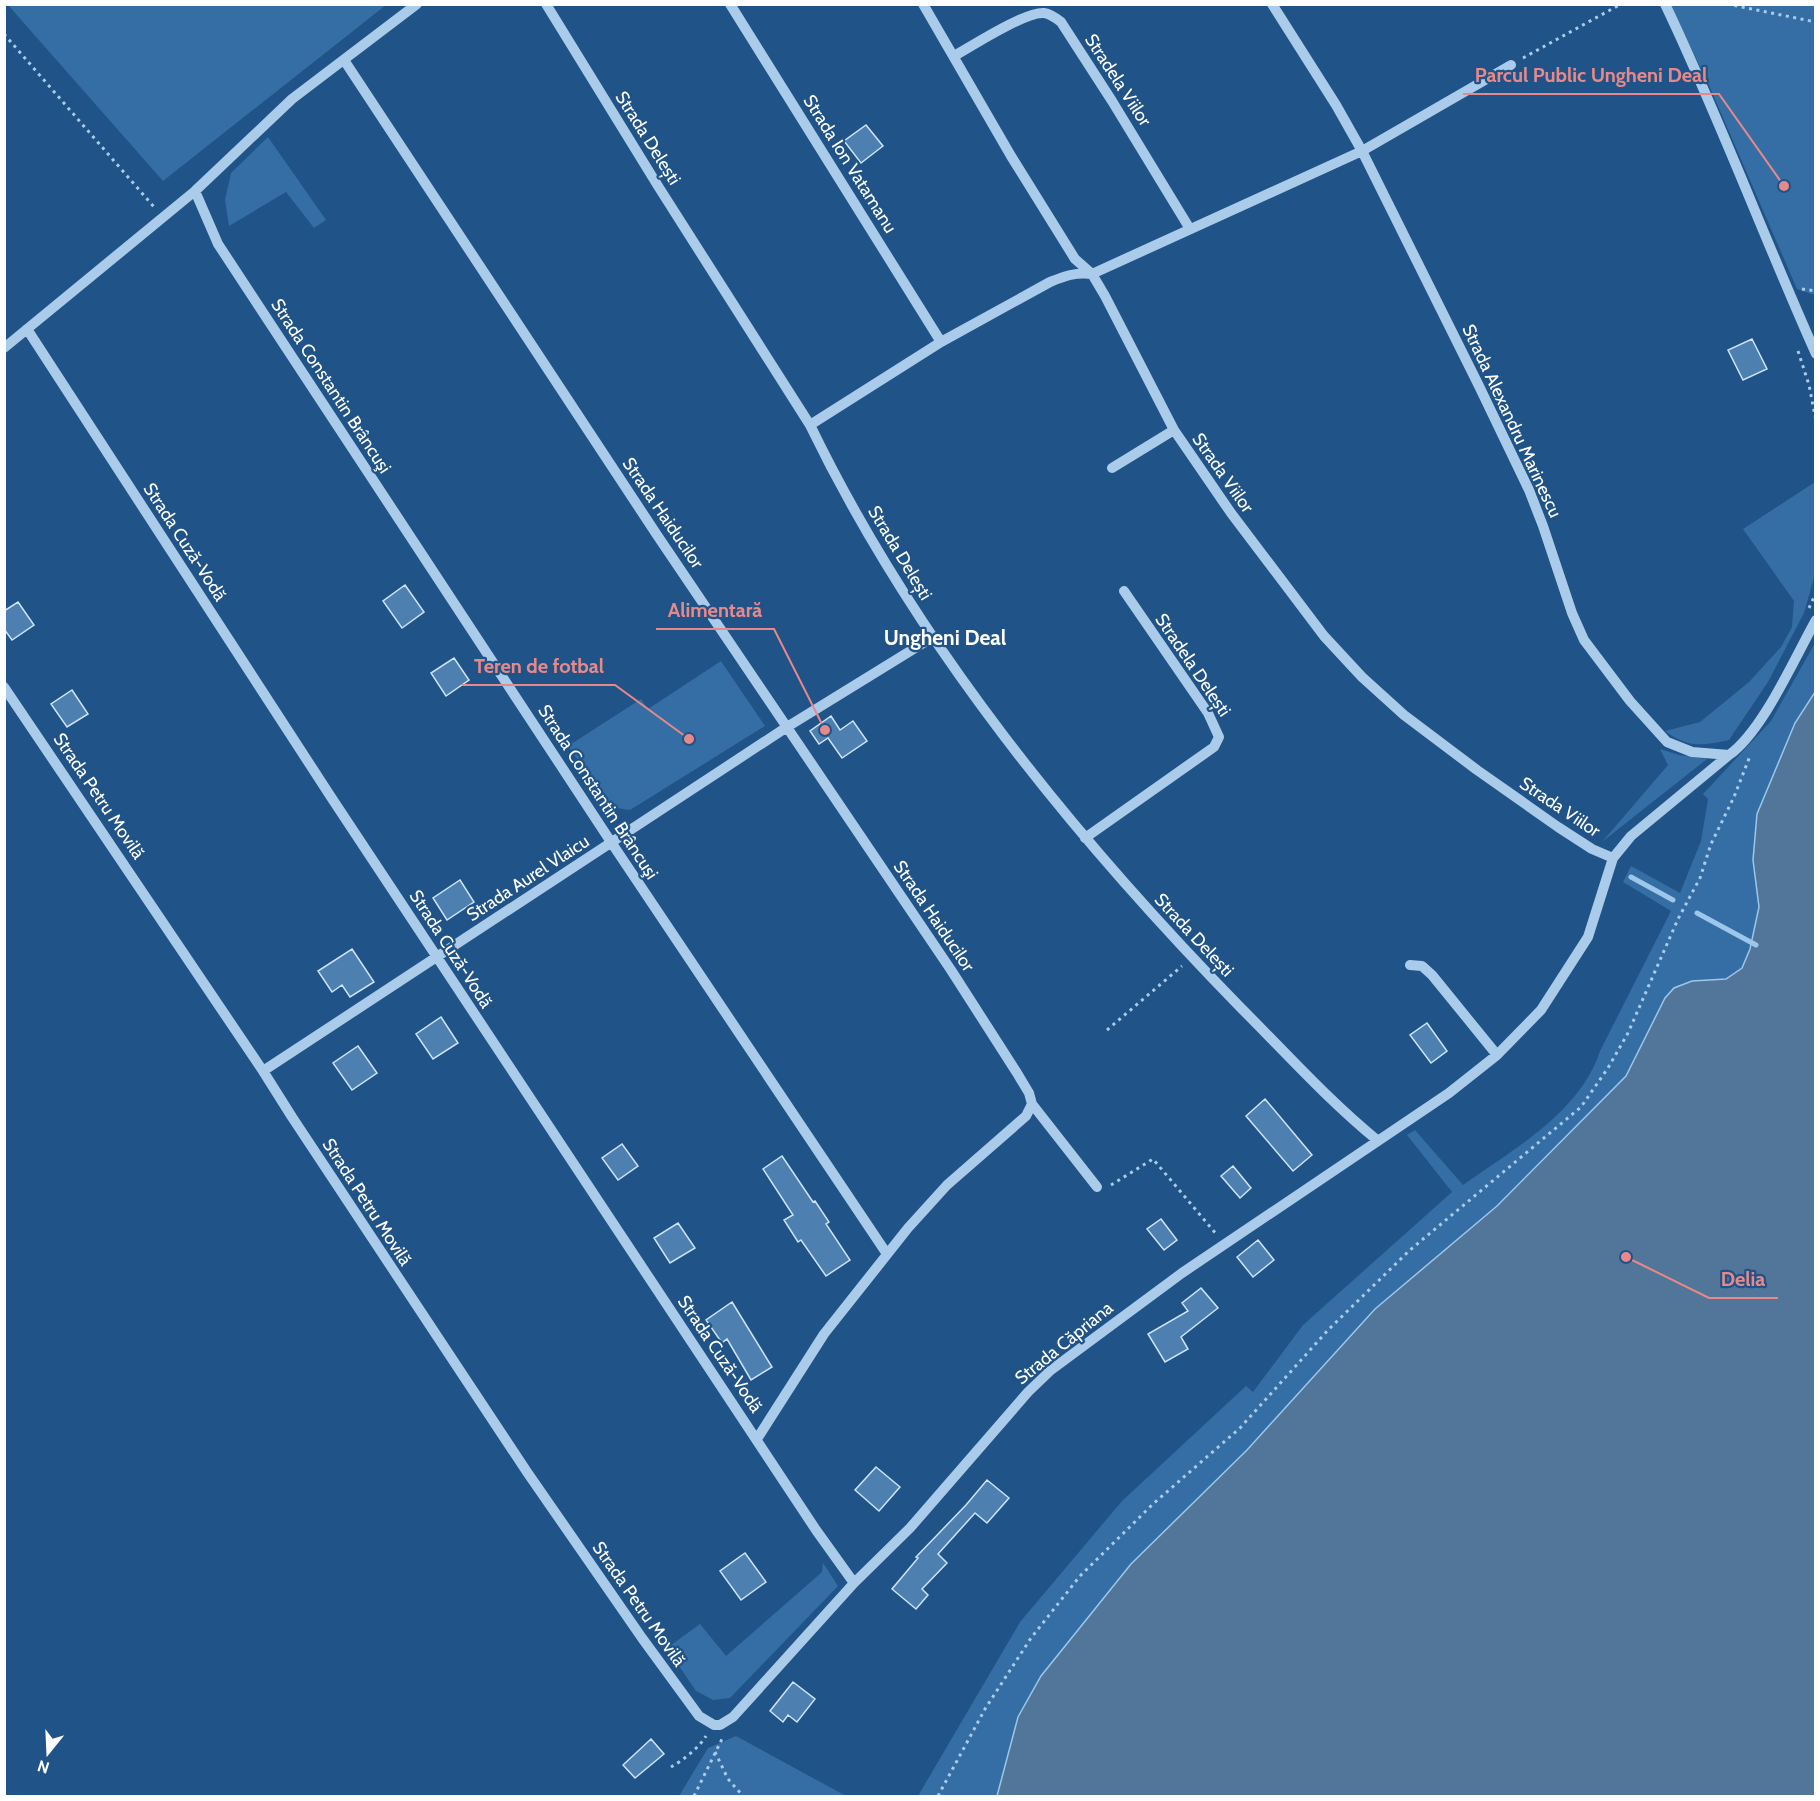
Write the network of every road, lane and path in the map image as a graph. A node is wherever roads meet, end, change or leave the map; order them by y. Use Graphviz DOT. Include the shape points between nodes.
graph roads {
  1 [pos="417,4"];
  2 [pos="546,4"];
  3 [pos="730,4"];
  4 [pos="923,4"];
  5 [pos="1272,4"];
  6 [pos="1621,4"];
  7 [pos="1665,4"];
  8 [pos="1727,4"];
  9 [pos="1815,22"];
  10 [pos="4,34"];
  11 [pos="954,56"];
  12 [pos="344,60"];
  13 [pos="1511,64"];
  14 [pos="1362,151"];
  15 [pos="195,191"];
  16 [pos="163,218"];
  17 [pos="1190,229"];
  18 [pos="1092,274"];
  19 [pos="27,329"];
  20 [pos="941,342"];
  21 [pos="4,348"];
  22 [pos="1815,354"];
  23 [pos="810,425"];
  24 [pos="1174,430"];
  25 [pos="1112,468"];
  26 [pos="1124,591"];
  27 [pos="1815,593"];
  28 [pos="1811,616"];
  29 [pos="933,637"];
  30 [pos="4,687"];
  31 [pos="787,727"];
  32 [pos="1751,750"];
  33 [pos="1729,755"];
  34 [pos="1085,838"];
  35 [pos="611,843"];
  36 [pos="1613,858"];
  37 [pos="437,957"];
  38 [pos="1193,958"];
  39 [pos="1410,965"];
  40 [pos="1107,1030"];
  41 [pos="1497,1055"];
  42 [pos="263,1071"];
  43 [pos="1032,1104"];
  44 [pos="1377,1140"];
  45 [pos="1097,1187"];
  46 [pos="1224,1244"];
  47 [pos="887,1254"];
  48 [pos="757,1439"];
  49 [pos="854,1583"];
  50 [pos="734,1717"];
  51 [pos="714,1725"];
  52 [pos="715,1752"];
  53 [pos="671,1767"];
  54 [pos="694,1797"];
  55 [pos="743,1797"];
  56 [pos="938,1797"];
  1 -- 12 [label="street"];
  2 -- 23 [label="street, Strada Delești"];
  3 -- 20 [label="street, Strada Ion Vatamanu"];
  4 -- 11 [label="street, Strada Viilor"];
  5 -- 14 [label="street, Strada Alexandru Marinescu"];
  6 -- 13 [label="path"];
  7 -- 22 [label="street" via="1718,118"];
  8 -- 9 [label="path"];
  10 -- 16 [label="path"];
  11 -- 17 [label="street, Stradela Viilor" via="1030,16 1044,13 1055,17"];
  11 -- 18 [label="street, Strada Viilor" via="1075,259"];
  12 -- 15 [label="street" via="292,99"];
  12 -- 31 [label="street, Strada Haiducilor"];
  13 -- 14 [label="street"];
  14 -- 17 [label="street"];
  14 -- 33 [label="street, Strada Alexandru Marinescu" via="1529,490 1584,640 1667,742 1692,752"];
  15 -- 16 [label="street"];
  15 -- 35 [label="street, Strada Constantin Brâncuşi" via="218,244"];
  16 -- 19 [label="street"];
  17 -- 18 [label="street"];
  18 -- 20 [label="street" via="1068,274 1050,282"];
  18 -- 24 [label="street, Strada Viilor"];
  19 -- 21 [label="street"];
  19 -- 37 [label="street, Strada Cuză-Vodă"];
  20 -- 23 [label="street"];
  23 -- 29 [label="street, Strada Delești" via="827,462"];
  24 -- 25 [label="street"];
  24 -- 36 [label="street, Strada Viilor" via="1230,513 1324,636 1382,696 1558,827"];
  26 -- 34 [label="street, Stradela Delești" via="1201,703 1219,737 1214,747"];
  27 -- 28 [label="path"];
  28 -- 33 [label="street" via="1784,681 1757,724"];
  29 -- 31 [label="street, Strada Aurel Vlaicu"];
  29 -- 34 [label="street, Strada Delești"];
  30 -- 42 [label="street, Strada Petru Movilă"];
  31 -- 35 [label="street, Strada Aurel Vlaicu"];
  31 -- 43 [label="street, Strada Haiducilor" via="951,970 1017,1073"];
  32 -- 56 [label="path" via="1700,878 1628,1033 1581,1107 1410,1250 1329,1329 1240,1428 1153,1504 1080,1576 1031,1638 985,1708"];
  33 -- 36 [label="street, Strada Căpriana" via="1631,836"];
  34 -- 38 [label="street, Strada Delești"];
  35 -- 37 [label="street, Strada Aurel Vlaicu"];
  35 -- 47 [label="street, Strada Constantin Brâncuşi"];
  36 -- 41 [label="street, Strada Căpriana" via="1588,937 1541,1010"];
  37 -- 42 [label="street, Strada Aurel Vlaicu"];
  37 -- 48 [label="street, Strada Cuză-Vodă"];
  38 -- 40 [label="path"];
  38 -- 44 [label="street, Strada Delești" via="1320,1090"];
  39 -- 41 [label="street" via="1422,966 1432,975"];
  41 -- 44 [label="street, Strada Căpriana" via="1449,1093"];
  42 -- 51 [label="street, Strada Petru Movilă" via="527,1472 699,1716"];
  43 -- 45 [label="street, Strada Haiducilor"];
  43 -- 47 [label="street" via="1026,1116 947,1185"];
  44 -- 46 [label="street, Strada Căpriana"];
  45 -- 46 [label="path" via="1103,1189 1153,1159"];
  46 -- 49 [label="street, Strada Căpriana" via="1051,1370 909,1528"];
  47 -- 48 [label="street" via="824,1334"];
  48 -- 49 [label="street, Strada Cuză-Vodă"];
  49 -- 50 [label="street, Strada Căpriana"];
  50 -- 51 [label="street, Strada Căpriana"];
  50 -- 52 [label="path"];
  51 -- 53 [label="path" via="703,1742"];
  52 -- 54 [label="path"];
  52 -- 55 [label="path" via="728,1779"];
}
